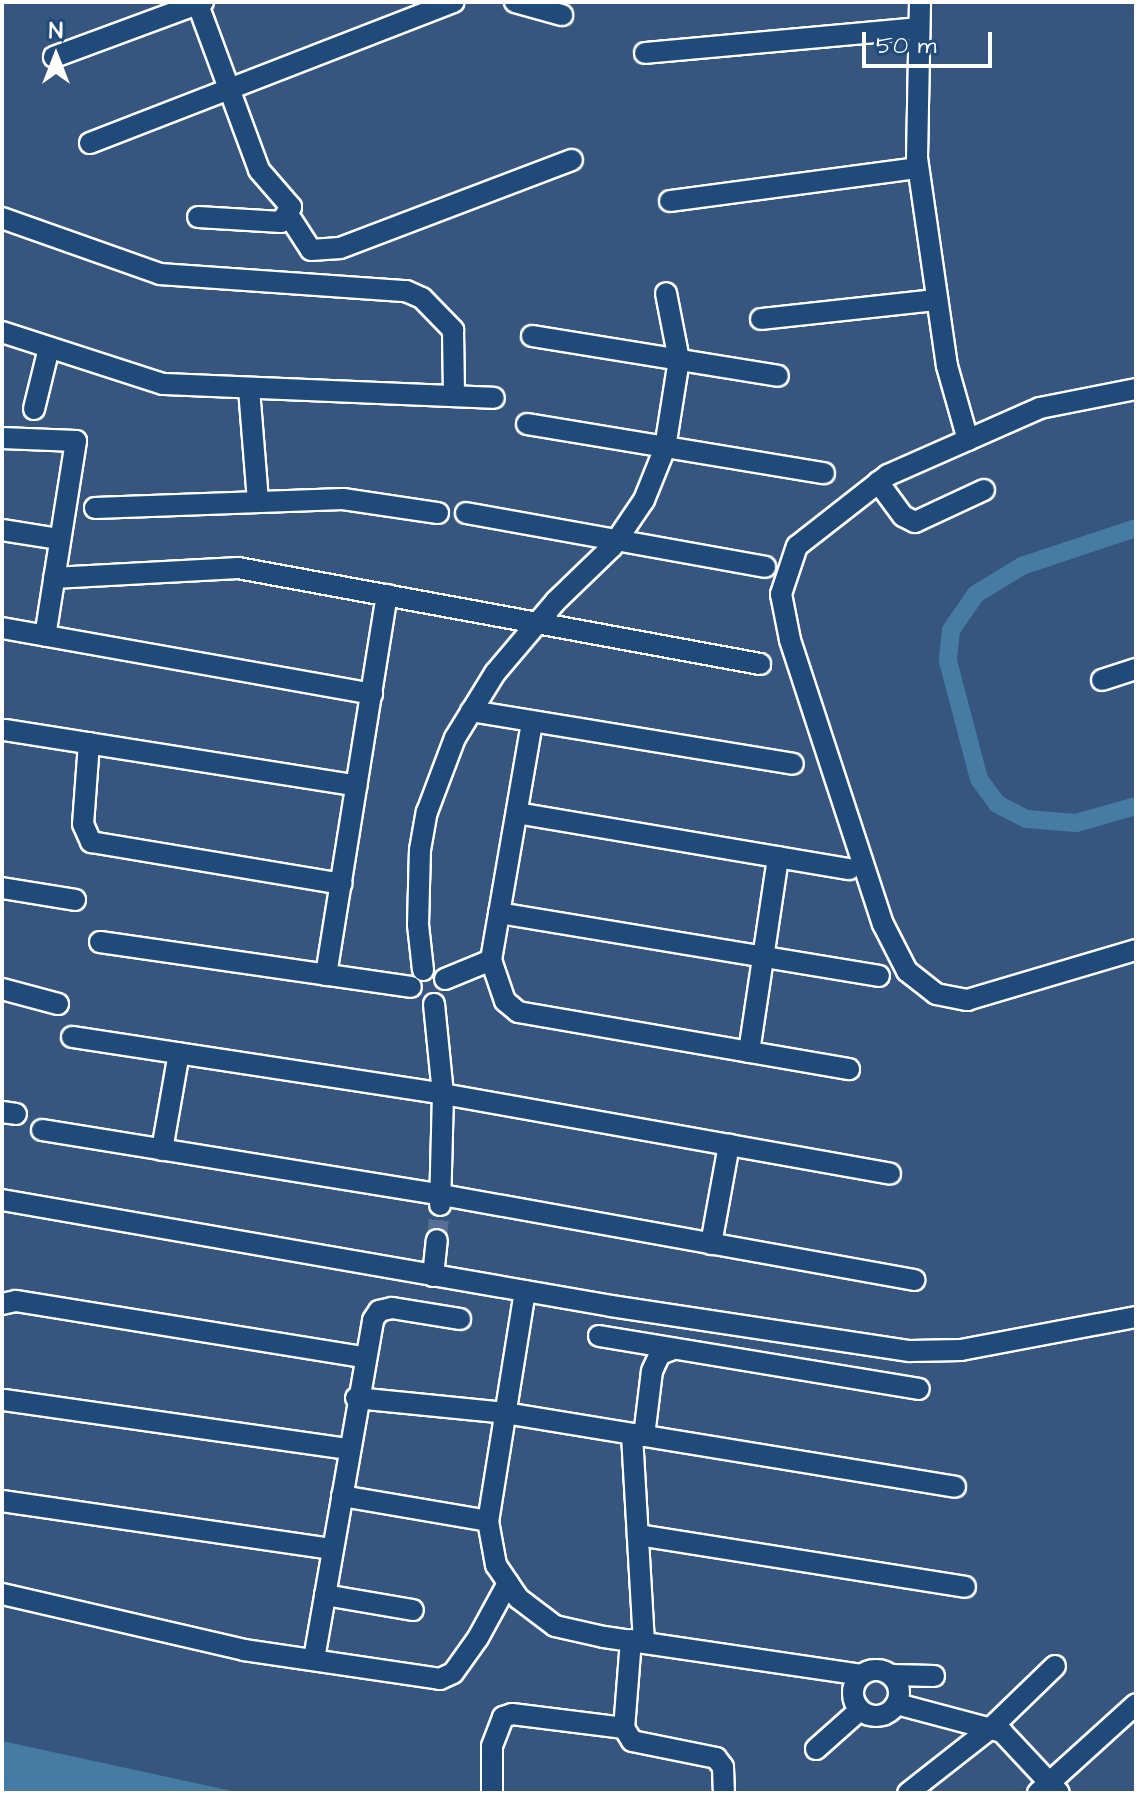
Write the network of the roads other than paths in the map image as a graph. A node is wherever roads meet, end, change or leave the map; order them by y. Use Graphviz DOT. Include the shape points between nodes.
graph roads {
  1 [pos="454,2"];
  2 [pos="515,2"];
  3 [pos="920,2"];
  4 [pos="199,3"];
  5 [pos="562,15"];
  6 [pos="918,28"];
  7 [pos="645,53"];
  8 [pos="54,57"];
  9 [pos="229,90"];
  10 [pos="90,143"];
  11 [pos="572,160"];
  12 [pos="918,168"];
  13 [pos="670,201"];
  14 [pos="289,216"];
  15 [pos="198,217"];
  16 [pos="2,218"];
  17 [pos="666,293"];
  18 [pos="937,300"];
  19 [pos="761,319"];
  20 [pos="2,332"];
  21 [pos="532,336"];
  22 [pos="49,348"];
  23 [pos="679,360"];
  24 [pos="778,376"];
  25 [pos="249,389"];
  26 [pos="1136,389"];
  27 [pos="454,396"];
  28 [pos="494,398"];
  29 [pos="34,409"];
  30 [pos="527,424"];
  31 [pos="2,438"];
  32 [pos="968,440"];
  33 [pos="665,448"];
  34 [pos="824,473"];
  35 [pos="878,482"];
  36 [pos="984,490"];
  37 [pos="258,501"];
  38 [pos="95,508"];
  39 [pos="438,513"];
  40 [pos="466,513"];
  41 [pos="2,530"];
  42 [pos="616,538"];
  43 [pos="59,539"];
  44 [pos="765,567"];
  45 [pos="54,578"];
  46 [pos="387,595"];
  47 [pos="537,623"];
  48 [pos="2,628"];
  49 [pos="45,636"];
  50 [pos="760,664"];
  51 [pos="1136,669"];
  52 [pos="1102,680"];
  53 [pos="372,694"];
  54 [pos="471,711"];
  55 [pos="532,723"];
  56 [pos="5,730"];
  57 [pos="89,743"];
  58 [pos="793,764"];
  59 [pos="357,786"];
  60 [pos="517,813"];
  61 [pos="778,857"];
  62 [pos="849,869"];
  63 [pos="341,884"];
  64 [pos="2,888"];
  65 [pos="75,900"];
  66 [pos="499,913"];
  67 [pos="100,942"];
  68 [pos="1136,950"];
  69 [pos="763,957"];
  70 [pos="491,960"];
  71 [pos="423,970"];
  72 [pos="326,975"];
  73 [pos="879,976"];
  74 [pos="445,979"];
  75 [pos="411,987"];
  76 [pos="2,989"];
  77 [pos="58,1004"];
  78 [pos="434,1004"];
  79 [pos="72,1037"];
  80 [pos="749,1052"];
  81 [pos="179,1053"];
  82 [pos="849,1069"];
  83 [pos="443,1094"];
  84 [pos="42,1130"];
  85 [pos="729,1145"];
  86 [pos="162,1150"];
  87 [pos="890,1174"];
  88 [pos="2,1200"];
  89 [pos="441,1200"];
  90 [pos="437,1240"];
  91 [pos="711,1244"];
  92 [pos="433,1276"];
  93 [pos="914,1280"];
  94 [pos="525,1291"];
  95 [pos="2,1304"];
  96 [pos="1136,1317"];
  97 [pos="460,1319"];
  98 [pos="599,1336"];
  99 [pos="671,1350"];
  100 [pos="363,1357"];
  101 [pos="919,1389"];
  102 [pos="356,1398"];
  103 [pos="3,1400"];
  104 [pos="505,1413"];
  105 [pos="638,1436"];
  106 [pos="349,1449"];
  107 [pos="955,1487"];
  108 [pos="342,1496"];
  109 [pos="2,1501"];
  110 [pos="488,1521"];
  111 [pos="638,1535"];
  112 [pos="333,1549"];
  113 [pos="508,1583"];
  114 [pos="965,1587"];
  115 [pos="2,1594"];
  116 [pos="325,1595"];
  117 [pos="413,1610"];
  118 [pos="637,1641"];
  119 [pos="314,1659"];
  120 [pos="1055,1666"];
  121 [pos="861,1675"];
  122 [pos="891,1675"];
  123 [pos="934,1676"];
  124 [pos="897,1704"];
  125 [pos="1136,1704"];
  126 [pos="860,1710"];
  127 [pos="624,1728"];
  128 [pos="991,1728"];
  129 [pos="816,1749"];
  130 [pos="1049,1789"];
  131 [pos="492,1793"];
  132 [pos="724,1793"];
  133 [pos="908,1793"];
  1 -- 9 [label="street"];
  2 -- 5 [label="street"];
  3 -- 6 [label="street"];
  4 -- 8 [label="street"];
  4 -- 9 [label="street"];
  6 -- 7 [label="street"];
  6 -- 12 [label="street"];
  9 -- 10 [label="street"];
  9 -- 14 [label="street" via="259,170 285,195"];
  11 -- 14 [label="street" via="340,248 311,250"];
  12 -- 13 [label="street"];
  12 -- 18 [label="street"];
  14 -- 15 [label="street" via="265,223"];
  16 -- 27 [label="street" via="160,274 406,291 422,298 453,330"];
  17 -- 23 [label="street"];
  18 -- 19 [label="street"];
  18 -- 32 [label="street" via="947,366"];
  20 -- 22 [label="street"];
  21 -- 23 [label="street"];
  22 -- 25 [label="street" via="143,381"];
  22 -- 29 [label="street"];
  23 -- 24 [label="street"];
  23 -- 33 [label="street"];
  25 -- 27 [label="street"];
  25 -- 37 [label="street"];
  26 -- 32 [label="street" via="1040,408"];
  27 -- 28 [label="street"];
  30 -- 33 [label="street"];
  31 -- 43 [label="street" via="76,441"];
  32 -- 35 [label="street"];
  33 -- 34 [label="street"];
  33 -- 42 [label="street" via="644,500"];
  35 -- 36 [label="street" via="903,516 915,522"];
  35 -- 68 [label="street" via="797,546 781,594 790,640 895,955 921,985 952,1000 967,1000"];
  37 -- 38 [label="street"];
  37 -- 39 [label="street" via="364,500"];
  40 -- 42 [label="street"];
  41 -- 43 [label="street"];
  42 -- 44 [label="street"];
  42 -- 47 [label="street"];
  43 -- 45 [label="street"];
  45 -- 46 [label="street" via="238,568"];
  45 -- 49 [label="street"];
  46 -- 47 [label="street"];
  46 -- 53 [label="street"];
  47 -- 50 [label="street"];
  47 -- 54 [label="street"];
  48 -- 49 [label="street"];
  49 -- 53 [label="street"];
  51 -- 52 [label="street"];
  53 -- 59 [label="street"];
  54 -- 55 [label="street"];
  54 -- 71 [label="street" via="427,812 418,883"];
  55 -- 58 [label="street"];
  55 -- 60 [label="street"];
  56 -- 57 [label="street"];
  57 -- 59 [label="street"];
  57 -- 63 [label="street" via="83,824 91,842"];
  59 -- 63 [label="street"];
  60 -- 61 [label="street"];
  60 -- 66 [label="street"];
  61 -- 62 [label="street"];
  61 -- 69 [label="street"];
  63 -- 72 [label="street"];
  64 -- 65 [label="street"];
  66 -- 69 [label="street"];
  66 -- 70 [label="street"];
  67 -- 72 [label="street"];
  69 -- 73 [label="street"];
  69 -- 80 [label="street"];
  70 -- 74 [label="street"];
  70 -- 80 [label="street" via="505,1001 518,1012"];
  71 -- 74 [label="street" via="433,969"];
  71 -- 75 [label="street"];
  72 -- 75 [label="street"];
  74 -- 78 [label="street" via="446,991"];
  75 -- 78 [label="street" via="418,1000"];
  76 -- 77 [label="street"];
  78 -- 83 [label="street"];
  79 -- 81 [label="street"];
  80 -- 82 [label="street"];
  81 -- 83 [label="street"];
  81 -- 86 [label="street"];
  83 -- 85 [label="street"];
  83 -- 89 [label="street"];
  84 -- 86 [label="street"];
  85 -- 87 [label="street"];
  85 -- 91 [label="street"];
  86 -- 89 [label="street"];
  88 -- 92 [label="street"];
  89 -- 91 [label="street"];
  90 -- 92 [label="street"];
  91 -- 93 [label="street"];
  92 -- 94 [label="street"];
  94 -- 96 [label="street" via="910,1351 961,1350"];
  94 -- 104 [label="street"];
  95 -- 100 [label="street" via="41,1305"];
  97 -- 100 [label="street" via="392,1308 379,1311"];
  98 -- 99 [label="street"];
  99 -- 101 [label="street"];
  99 -- 105 [label="street" via="660,1354 652,1371"];
  100 -- 102 [label="street"];
  102 -- 104 [label="street"];
  102 -- 106 [label="street"];
  103 -- 106 [label="street"];
  104 -- 105 [label="street"];
  104 -- 110 [label="street"];
  105 -- 107 [label="street"];
  105 -- 111 [label="street"];
  106 -- 108 [label="street"];
  108 -- 110 [label="street"];
  108 -- 112 [label="street"];
  109 -- 112 [label="street"];
  110 -- 113 [label="street" via="496,1565"];
  111 -- 114 [label="street"];
  111 -- 118 [label="street"];
  112 -- 116 [label="street"];
  113 -- 118 [label="street" via="518,1598 555,1626"];
  113 -- 119 [label="street" via="478,1638 453,1673 440,1679"];
  115 -- 119 [label="street" via="244,1650"];
  116 -- 117 [label="street"];
  116 -- 119 [label="street"];
  118 -- 121 [label="street"];
  118 -- 127 [label="street"];
  120 -- 128 [label="street"];
  121 -- 122 [label="street" via="874,1669"];
  121 -- 126 [label="street" via="853,1696"];
  122 -- 123 [label="street"];
  122 -- 124 [label="street" via="900,1690"];
  124 -- 126 [label="street" via="878,1716"];
  124 -- 128 [label="street"];
  125 -- 130 [label="street"];
  126 -- 129 [label="street"];
  127 -- 131 [label="street" via="503,1717 492,1746"];
  127 -- 132 [label="street" via="632,1741 716,1758 723,1767"];
  128 -- 130 [label="street" via="1002,1732"];
  128 -- 133 [label="street"];
}
